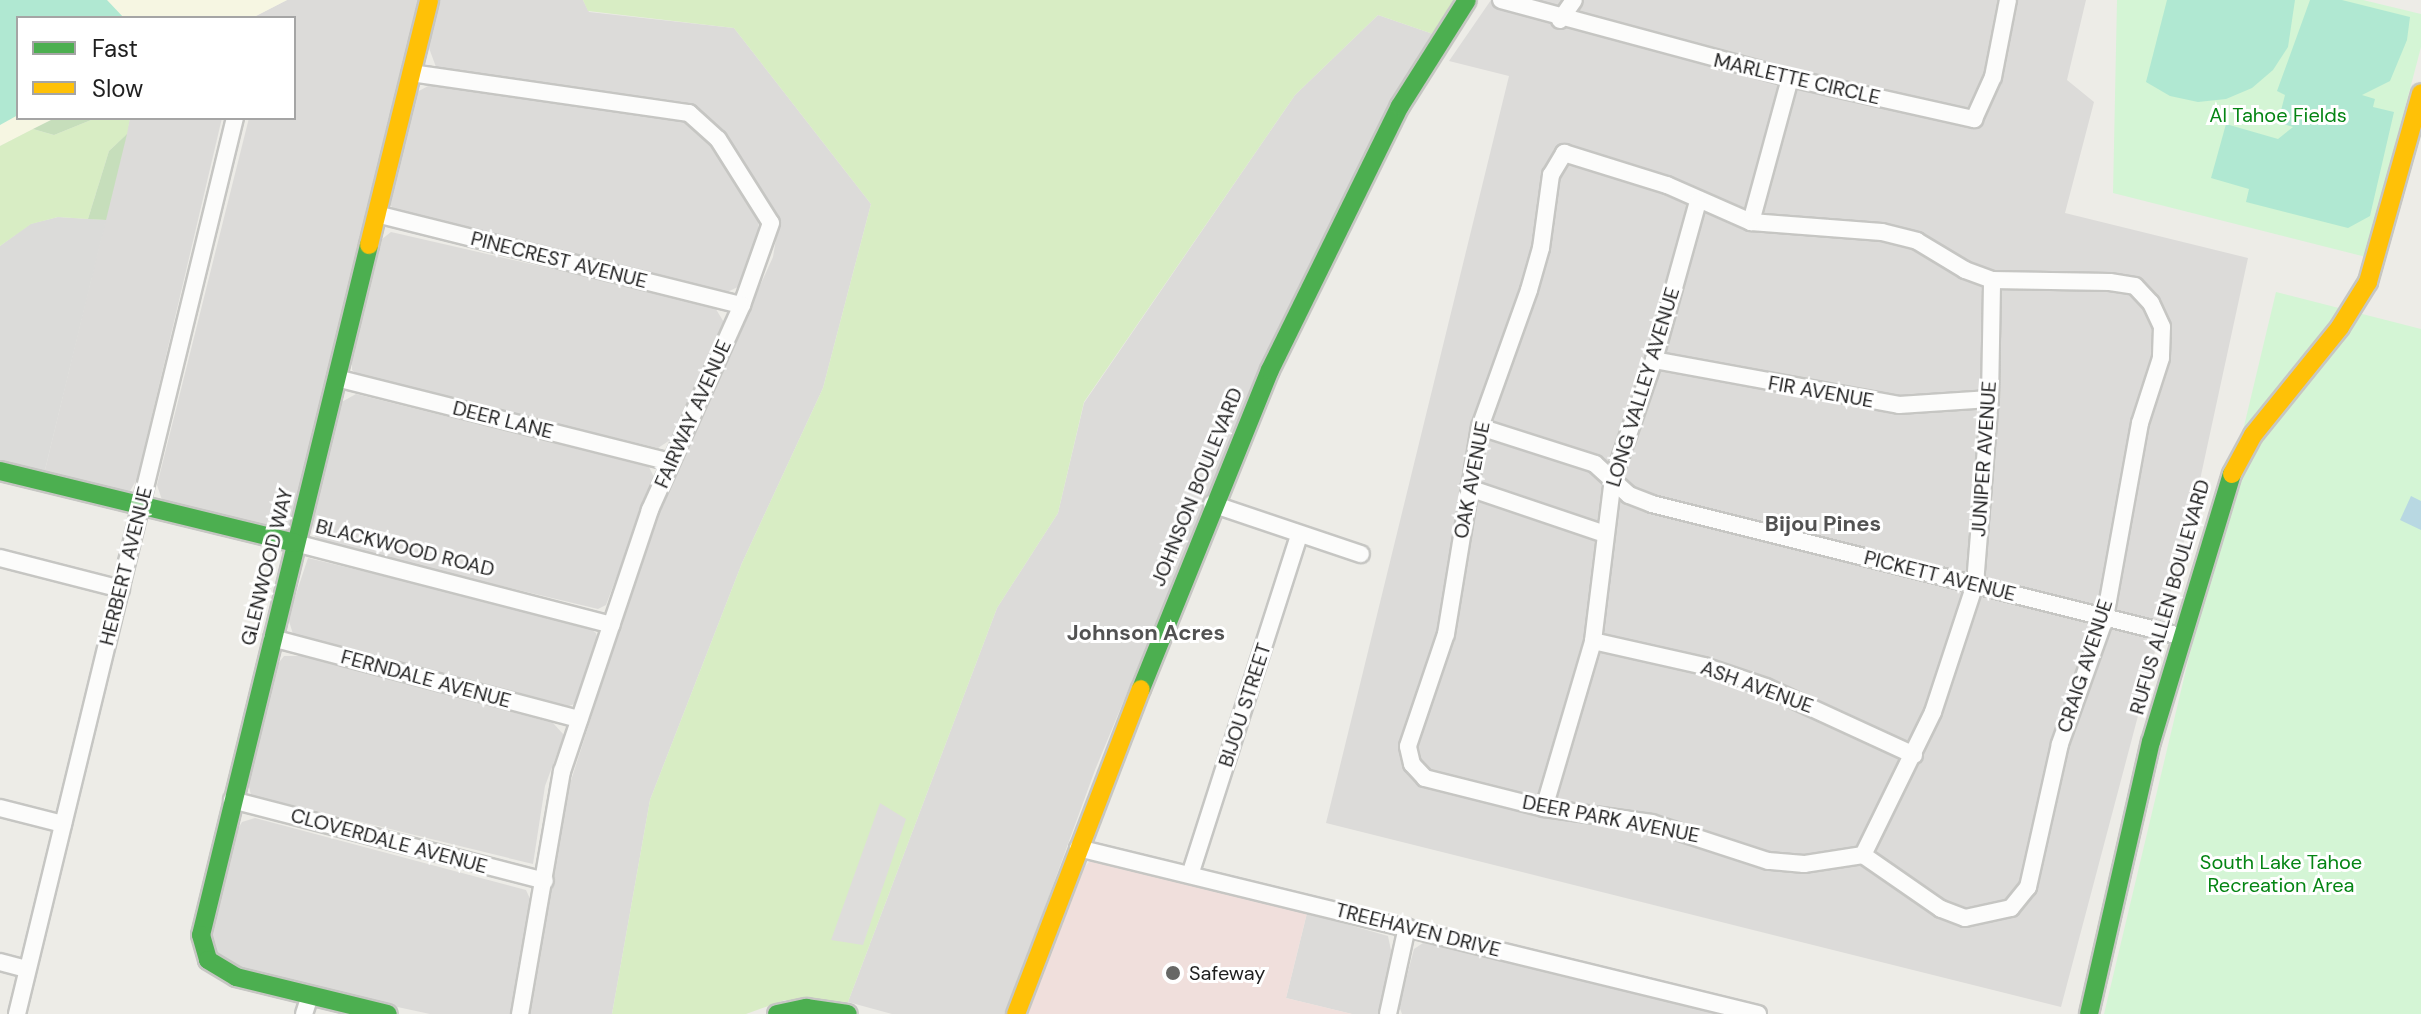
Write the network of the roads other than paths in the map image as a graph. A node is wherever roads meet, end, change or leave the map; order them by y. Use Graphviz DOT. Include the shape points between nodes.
graph roads {
  1 [pos="429,0"];
  2 [pos="1467,0"];
  3 [pos="1501,0"];
  4 [pos="1574,0"];
  5 [pos="2008,0"];
  6 [pos="1560,20"];
  7 [pos="411,73"];
  8 [pos="1790,78"];
  9 [pos="2421,93"];
  10 [pos="235,120"];
  11 [pos="1698,201"];
  12 [pos="376,214"];
  13 [pos="1751,222"];
  14 [pos="1992,280"];
  15 [pos="742,305"];
  16 [pos="1654,360"];
  17 [pos="336,378"];
  18 [pos="1990,399"];
  19 [pos="1480,427"];
  20 [pos="671,462"];
  21 [pos="0,471"];
  22 [pos="1613,479"];
  23 [pos="1469,488"];
  24 [pos="1212,504"];
  25 [pos="141,506"];
  26 [pos="1605,534"];
  27 [pos="1299,535"];
  28 [pos="295,543"];
  29 [pos="1361,554"];
  30 [pos="0,558"];
  31 [pos="1975,584"];
  32 [pos="121,589"];
  33 [pos="2105,618"];
  34 [pos="612,625"];
  35 [pos="2180,636"];
  36 [pos="272,638"];
  37 [pos="1593,641"];
  38 [pos="579,719"];
  39 [pos="1914,755"];
  40 [pos="1412,764"];
  41 [pos="232,800"];
  42 [pos="0,808"];
  43 [pos="1544,808"];
  44 [pos="63,824"];
  45 [pos="1078,848"];
  46 [pos="1863,855"];
  47 [pos="1190,875"];
  48 [pos="545,881"];
  49 [pos="1407,927"];
  50 [pos="0,962"];
  51 [pos="27,969"];
  52 [pos="307,1005"];
  53 [pos="17,1014"];
  54 [pos="388,1014"];
  55 [pos="520,1014"];
  56 [pos="777,1014"];
  57 [pos="848,1014"];
  58 [pos="1016,1014"];
  59 [pos="1388,1014"];
  60 [pos="1758,1014"];
  61 [pos="2089,1014"];
  1 -- 7 [label="street, GLENWOOD WAY"];
  2 -- 24 [label="street, JOHNSON BOULEVARD" via="1400,106 1343,218"];
  3 -- 6 [label="street, MARLETTE CIRCLE"];
  4 -- 6 [label="street"];
  5 -- 8 [label="street, MARLETTE CIRCLE" via="1993,77 1974,119"];
  6 -- 8 [label="street, MARLETTE CIRCLE"];
  7 -- 12 [label="street, GLENWOOD WAY"];
  7 -- 15 [label="street, FAIRWAY AVENUE" via="663,106 701,122 718,139 771,223"];
  8 -- 13 [label="street"];
  9 -- 35 [label="street, RUFUS ALLEN BOULEVARD" via="2368,282 2232,469 2214,513"];
  10 -- 25 [label="street, HERBERT AVENUE"];
  11 -- 13 [label="street"];
  11 -- 16 [label="street, LONG VALLEY AVENUE"];
  11 -- 19 [label="street, OAK AVENUE" via="1667,185 1564,153 1551,175 1529,290"];
  12 -- 15 [label="street, PINECREST AVENUE"];
  12 -- 17 [label="street, GLENWOOD WAY"];
  13 -- 14 [label="street" via="1882,232 1917,241"];
  14 -- 18 [label="street, JUNIPER AVENUE"];
  14 -- 33 [label="street, CRAIG AVENUE" via="2135,286 2151,303 2162,327 2161,358 2140,423"];
  15 -- 20 [label="street, FAIRWAY AVENUE"];
  16 -- 18 [label="street, FIR AVENUE" via="1899,405"];
  16 -- 22 [label="street, LONG VALLEY AVENUE"];
  17 -- 20 [label="street, DEER LANE"];
  17 -- 28 [label="street, GLENWOOD WAY"];
  18 -- 31 [label="street, JUNIPER AVENUE"];
  19 -- 22 [label="street, PICKETT AVENUE" via="1595,464"];
  19 -- 23 [label="street, OAK AVENUE"];
  20 -- 34 [label="street, FAIRWAY AVENUE"];
  21 -- 25 [label="street, BLACKWOOD ROAD"];
  22 -- 26 [label="street, LONG VALLEY AVENUE"];
  22 -- 31 [label="street, PICKETT AVENUE" via="1629,495 1652,504"];
  23 -- 26 [label="street"];
  23 -- 40 [label="street, OAK AVENUE" via="1446,634 1408,746"];
  24 -- 27 [label="street"];
  24 -- 45 [label="street, JOHNSON BOULEVARD"];
  25 -- 28 [label="street, BLACKWOOD ROAD"];
  25 -- 32 [label="street, HERBERT AVENUE"];
  26 -- 37 [label="street, LONG VALLEY AVENUE"];
  27 -- 29 [label="street"];
  27 -- 47 [label="street, BIJOU STREET"];
  28 -- 34 [label="street, BLACKWOOD ROAD"];
  28 -- 36 [label="street, GLENWOOD WAY"];
  30 -- 32 [label="street"];
  31 -- 33 [label="street, PICKETT AVENUE"];
  31 -- 39 [label="street, JUNIPER AVENUE"];
  32 -- 44 [label="street, HERBERT AVENUE"];
  33 -- 35 [label="street, PICKETT AVENUE"];
  33 -- 46 [label="street, CRAIG AVENUE" via="2060,744 2028,887 2011,908 1965,918 1941,909"];
  34 -- 38 [label="street, FAIRWAY AVENUE"];
  35 -- 61 [label="street, RUFUS ALLEN BOULEVARD"];
  36 -- 38 [label="street, FERNDALE AVENUE"];
  36 -- 41 [label="street, GLENWOOD WAY"];
  37 -- 39 [label="street, ASH AVENUE" via="1704,666 1766,687"];
  37 -- 43 [label="street, LONG VALLEY AVENUE"];
  38 -- 48 [label="street, FAIRWAY AVENUE" via="557,793"];
  39 -- 46 [label="street, JUNIPER AVENUE"];
  40 -- 43 [label="street, DEER PARK AVENUE" via="1425,778"];
  41 -- 48 [label="street, CLOVERDALE AVENUE"];
  41 -- 52 [label="street, GLENWOOD WAY" via="204,916 202,949 208,960 236,977"];
  42 -- 44 [label="street"];
  43 -- 46 [label="street, DEER PARK AVENUE" via="1652,823 1768,861 1804,864"];
  44 -- 51 [label="street, HERBERT AVENUE"];
  45 -- 47 [label="street, TREEHAVEN DRIVE"];
  45 -- 58 [label="street, JOHNSON BOULEVARD"];
  47 -- 49 [label="street, TREEHAVEN DRIVE"];
  48 -- 55 [label="street, FAIRWAY AVENUE"];
  49 -- 59 [label="street"];
  49 -- 60 [label="street, TREEHAVEN DRIVE"];
  50 -- 51 [label="street"];
  51 -- 53 [label="street, HERBERT AVENUE"];
  52 -- 54 [label="street, GLENWOOD WAY"];
  56 -- 57 [label="street" via="806,1008"];
}
